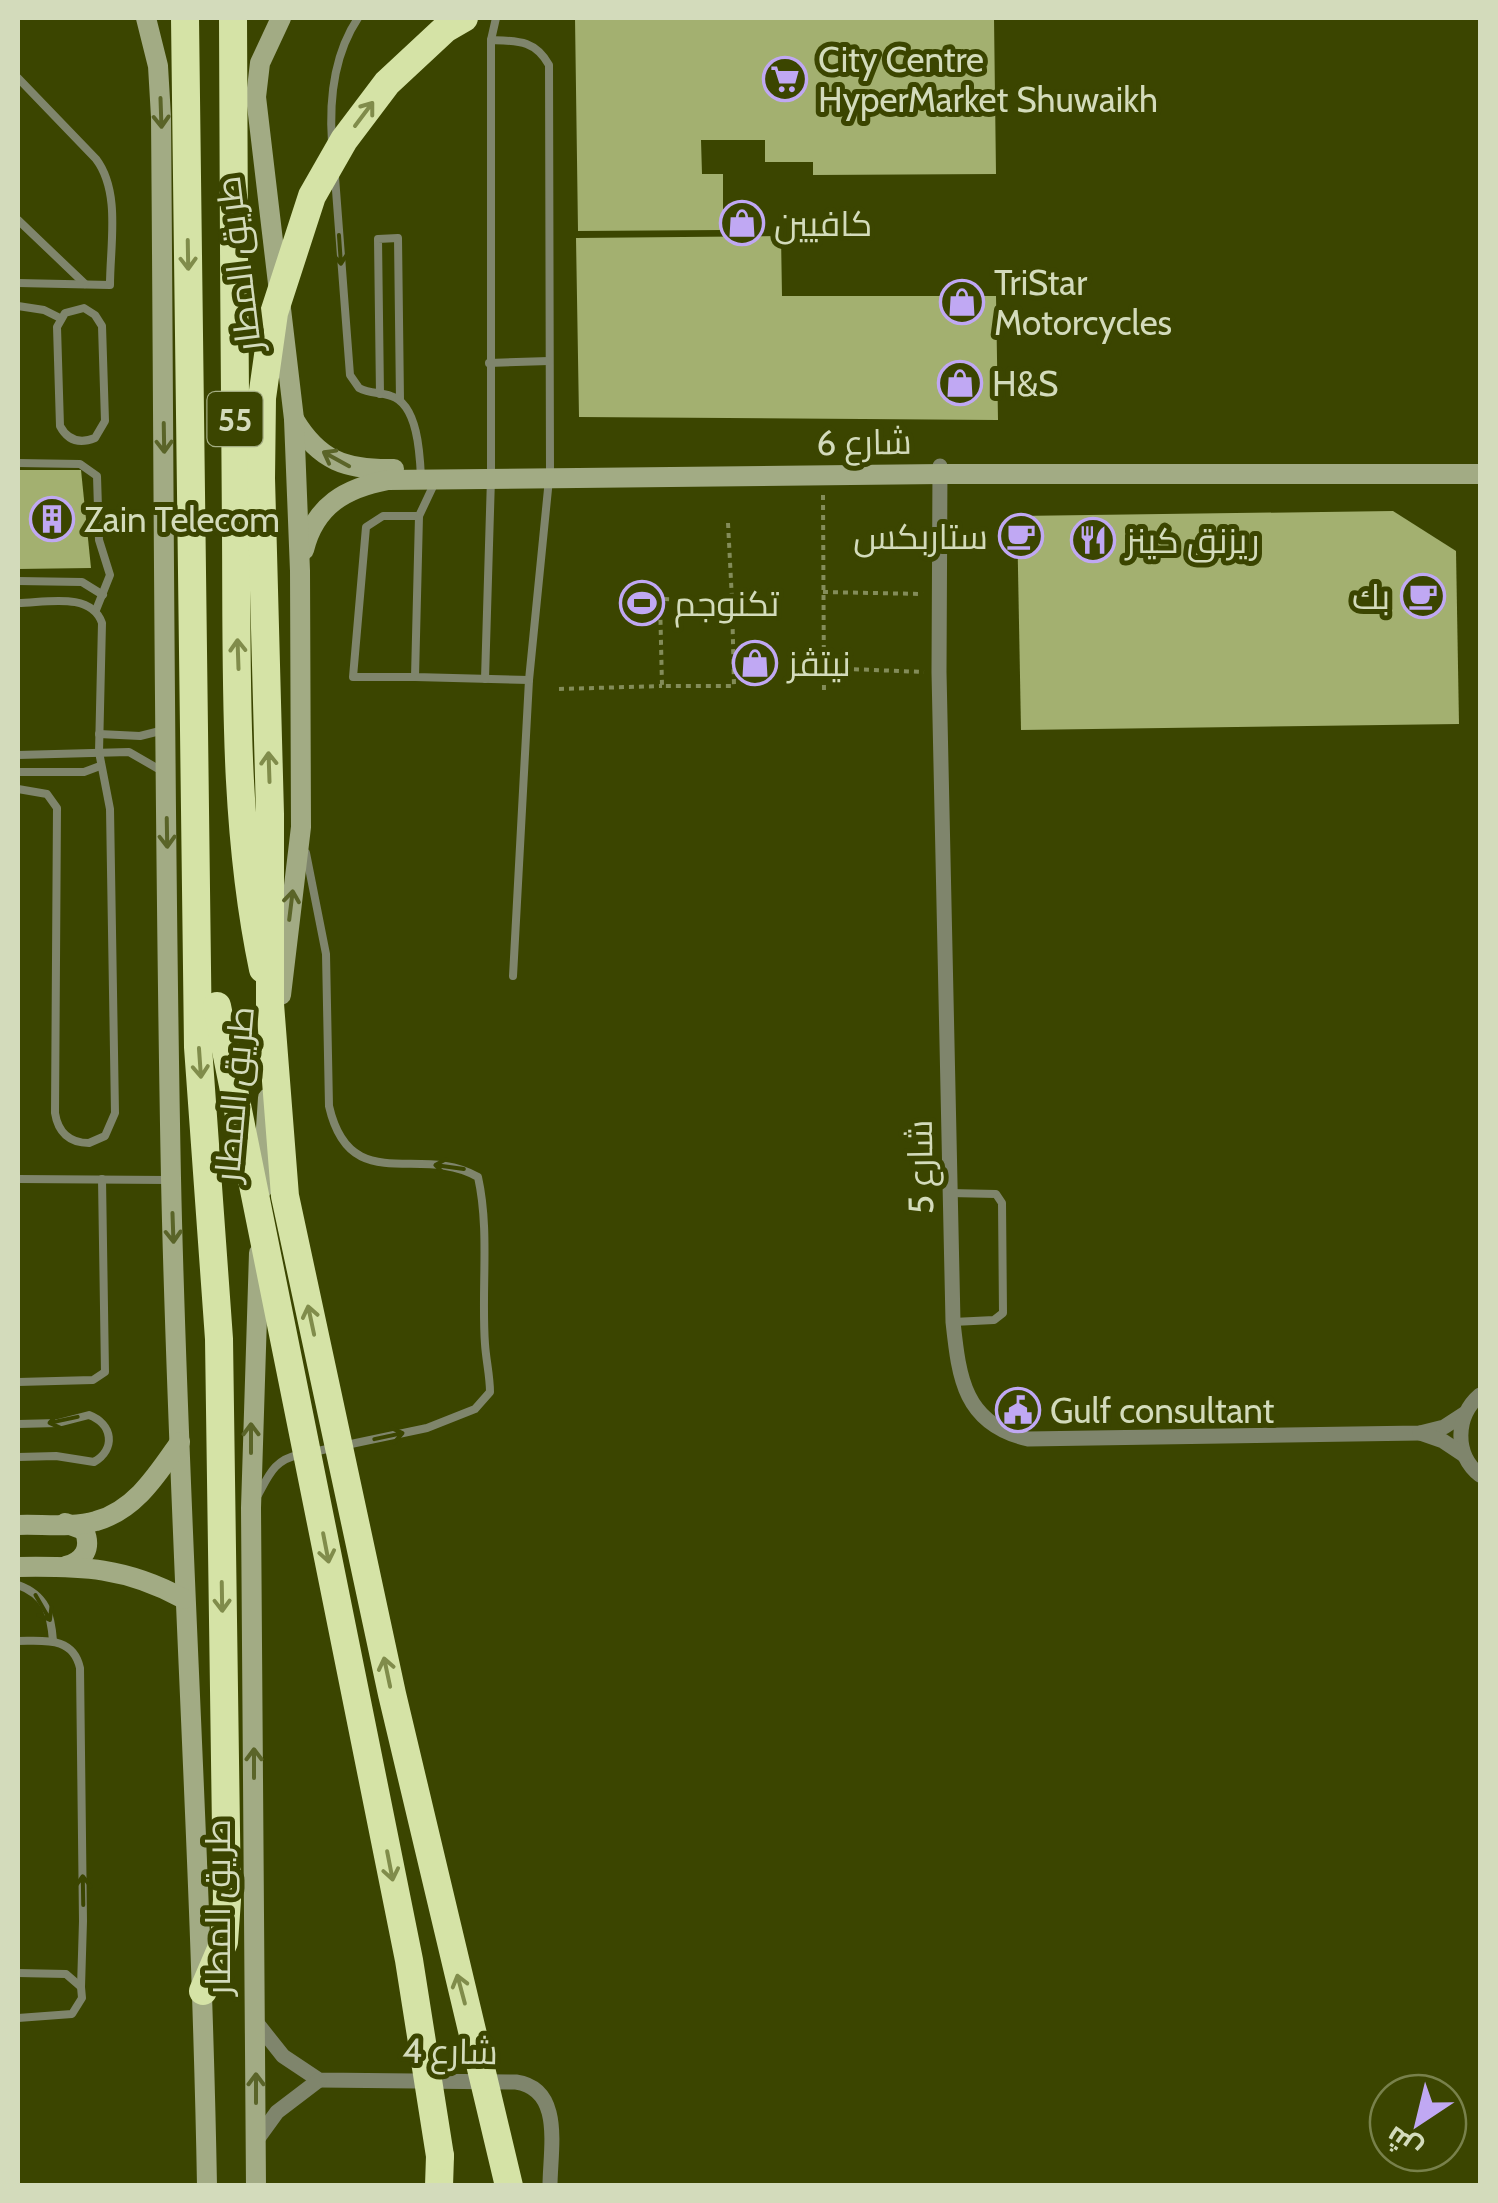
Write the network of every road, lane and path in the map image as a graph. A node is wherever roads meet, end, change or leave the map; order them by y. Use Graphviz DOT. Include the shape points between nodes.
graph roads {
  1 [pos="146,18"];
  2 [pos="184,18"];
  3 [pos="233,18"];
  4 [pos="282,18"];
  5 [pos="358,18"];
  6 [pos="464,18"];
  7 [pos="496,18"];
  8 [pos="491,40"];
  9 [pos="18,78"];
  10 [pos="18,220"];
  11 [pos="18,283"];
  12 [pos="85,284"];
  13 [pos="18,306"];
  14 [pos="60,318"];
  15 [pos="549,361"];
  16 [pos="489,363"];
  17 [pos="380,394"];
  18 [pos="400,400"];
  19 [pos="294,419"];
  20 [pos="18,463"];
  21 [pos="1480,463"];
  22 [pos="940,470"];
  23 [pos="1007,470"];
  24 [pos="490,474"];
  25 [pos="549,474"];
  26 [pos="1480,474"];
  27 [pos="822,475"];
  28 [pos="426,476"];
  29 [pos="420,516"];
  30 [pos="728,523"];
  31 [pos="300,572"];
  32 [pos="18,581"];
  33 [pos="823,592"];
  34 [pos="940,594"];
  35 [pos="103,595"];
  36 [pos="732,600"];
  37 [pos="18,603"];
  38 [pos="96,610"];
  39 [pos="824,668"];
  40 [pos="939,672"];
  41 [pos="415,677"];
  42 [pos="484,679"];
  43 [pos="529,680"];
  44 [pos="662,686"];
  45 [pos="559,688"];
  46 [pos="824,694"];
  47 [pos="166,728"];
  48 [pos="99,734"];
  49 [pos="99,752"];
  50 [pos="18,754"];
  51 [pos="100,766"];
  52 [pos="18,772"];
  53 [pos="167,776"];
  54 [pos="18,789"];
  55 [pos="196,825"];
  56 [pos="301,827"];
  57 [pos="513,976"];
  58 [pos="270,1004"];
  59 [pos="18,1179"];
  60 [pos="102,1179"];
  61 [pos="171,1180"];
  62 [pos="950,1194"];
  63 [pos="953,1322"];
  64 [pos="18,1382"];
  65 [pos="1480,1395"];
  66 [pos="1464,1414"];
  67 [pos="18,1424"];
  68 [pos="1420,1433"];
  69 [pos="180,1442"];
  70 [pos="1464,1455"];
  71 [pos="18,1457"];
  72 [pos="1480,1476"];
  73 [pos="251,1508"];
  74 [pos="65,1523"];
  75 [pos="18,1525"];
  76 [pos="66,1566"];
  77 [pos="18,1567"];
  78 [pos="18,1585"];
  79 [pos="184,1599"];
  80 [pos="18,1641"];
  81 [pos="53,1642"];
  82 [pos="18,1974"];
  83 [pos="80,1988"];
  84 [pos="203,1991"];
  85 [pos="18,2018"];
  86 [pos="256,2022"];
  87 [pos="319,2080"];
  88 [pos="256,2141"];
  89 [pos="207,2186"];
  90 [pos="256,2186"];
  91 [pos="439,2186"];
  92 [pos="509,2186"];
  93 [pos="550,2186"];
  1 -- 47 [label="main road, طريق المطار / 55, one-way" via="161,118"];
  2 -- 55 [label="highway, طريق المطار / 55, one-way"];
  58 -- 3 [label="highway, طريق المطار / 55, one-way, bridge" via="251,911 242,802"];
  4 -- 19 [label="main road, طريق المطار / 55" via="260,63 256,97"];
  5 -- 17 [label="lane, one-way" via="340,57 330,116 350,375 359,388"];
  58 -- 6 [label="highway, one-way, bridge" via="261,478 262,398 274,312 312,196 344,140 387,83"];
  7 -- 8 [label="lane"];
  8 -- 15 [label="lane" via="530,43 549,65"];
  8 -- 16 [label="lane"];
  9 -- 12 [label="lane" via="108,174 110,285"];
  10 -- 12 [label="lane"];
  11 -- 12 [label="lane"];
  13 -- 14 [label="lane"];
  14 -- 14 [label="lane" via="60,426 68,438 88,441 104,421 102,326 84,308"];
  15 -- 16 [label="lane"];
  15 -- 25 [label="lane"];
  16 -- 24 [label="lane"];
  17 -- 18 [label="lane"];
  17 -- 18 [label="lane" via="378,240 398,238"];
  18 -- 28 [label="lane"];
  28 -- 19 [label="main road, شارع 6, one-way" via="345,466 310,442"];
  19 -- 31 [label="main road, طريق المطار / 55"];
  20 -- 35 [label="lane" via="80,464 98,476 99,540 110,576"];
  21 -- 23 [label="main road, شارع 6"];
  22 -- 23 [label="main road, شارع 6"];
  22 -- 25 [label="main road, شارع 6"];
  22 -- 27 [label="main road, شارع 6"];
  22 -- 34 [label="street, شارع 5"];
  23 -- 26 [label="main road, شارع 6"];
  24 -- 25 [label="main road, شارع 6"];
  24 -- 28 [label="main road, شارع 6"];
  24 -- 42 [label="lane"];
  25 -- 27 [label="main road, شارع 6"];
  25 -- 43 [label="lane"];
  27 -- 33 [label="path"];
  28 -- 29 [label="lane"];
  28 -- 31 [label="main road, شارع 6" via="359,486 329,503 306,542"];
  29 -- 41 [label="lane"];
  29 -- 41 [label="lane" via="383,516 366,528 352,677"];
  30 -- 36 [label="path"];
  31 -- 56 [label="main road, طريق المطار / 55"];
  32 -- 35 [label="lane" via="82,582"];
  33 -- 34 [label="path"];
  33 -- 39 [label="path"];
  34 -- 40 [label="street, شارع 5"];
  35 -- 38 [label="lane"];
  36 -- 44 [label="path" via="734,686"];
  36 -- 44 [label="path" via="660,599"];
  37 -- 38 [label="lane" via="80,602"];
  38 -- 48 [label="lane" via="102,622"];
  39 -- 40 [label="path"];
  39 -- 46 [label="path"];
  40 -- 62 [label="street, شارع 5"];
  41 -- 42 [label="lane"];
  42 -- 43 [label="lane"];
  43 -- 57 [label="lane"];
  44 -- 45 [label="path"];
  47 -- 48 [label="lane" via="140,736"];
  47 -- 53 [label="main road, طريق المطار / 55"];
  48 -- 49 [label="lane"];
  49 -- 50 [label="lane"];
  49 -- 51 [label="lane"];
  49 -- 53 [label="lane" via="129,752"];
  51 -- 52 [label="lane"];
  51 -- 54 [label="lane" via="110,808 115,1113 110,1129 89,1142 65,1136 55,1112 57,808 46,794"];
  53 -- 61 [label="main road, طريق المطار / 55, one-way"];
  55 -- 84 [label="highway, one-way" via="198,1047 219,1339 227,1900 224,1942"];
  55 -- 91 [label="highway, one-way, bridge" via="217,1006 409,1960"];
  73 -- 56 [label="main road, طريق المطار / 55, one-way" via="265,1126"];
  73 -- 56 [label="lane, one-way" via="284,1458 428,1428 474,1409 490,1392 478,1176 448,1165 373,1163 350,1151 334,1130 326,954"];
  92 -- 58 [label="highway, one-way, bridge" via="396,1713 285,1196"];
  59 -- 60 [label="lane"];
  60 -- 61 [label="lane"];
  60 -- 64 [label="lane" via="105,1372 93,1380"];
  61 -- 69 [label="main road, طريق المطار / 55, one-way"];
  62 -- 63 [label="street, شارع 5"];
  62 -- 63 [label="lane" via="996,1194 1002,1203 1002,1313 994,1320"];
  63 -- 68 [label="street, شارع 5" via="971,1403 998,1429 1028,1439"];
  65 -- 66 [label="street"];
  66 -- 68 [label="street, شارع 5"];
  66 -- 70 [label="street"];
  71 -- 67 [label="lane, one-way" via="94,1462 110,1437 104,1422 90,1415"];
  68 -- 70 [label="street, شارع 5"];
  69 -- 74 [label="main road" via="126,1507 93,1522"];
  69 -- 79 [label="main road, طريق المطار / 55"];
  70 -- 72 [label="street"];
  86 -- 73 [label="main road, طريق المطار / 55, one-way"];
  74 -- 75 [label="main road"];
  74 -- 76 [label="main road" via="84,1530 88,1544 82,1558"];
  76 -- 77 [label="main road"];
  76 -- 79 [label="main road" via="140,1577"];
  78 -- 81 [label="lane, one-way" via="48,1608"];
  79 -- 84 [label="main road, طريق المطار / 55"];
  80 -- 81 [label="lane"];
  83 -- 81 [label="lane, one-way" via="80,1668 74,1650"];
  82 -- 83 [label="lane" via="66,1974"];
  83 -- 85 [label="lane" via="72,2014"];
  84 -- 89 [label="main road, طريق المطار / 55"];
  86 -- 87 [label="street" via="283,2056"];
  88 -- 86 [label="main road, طريق المطار / 55, one-way"];
  87 -- 88 [label="street" via="290,2100"];
  87 -- 93 [label="street, شارع 4" via="534,2087 550,2114"];
  88 -- 90 [label="main road, طريق المطار / 55"];
}
